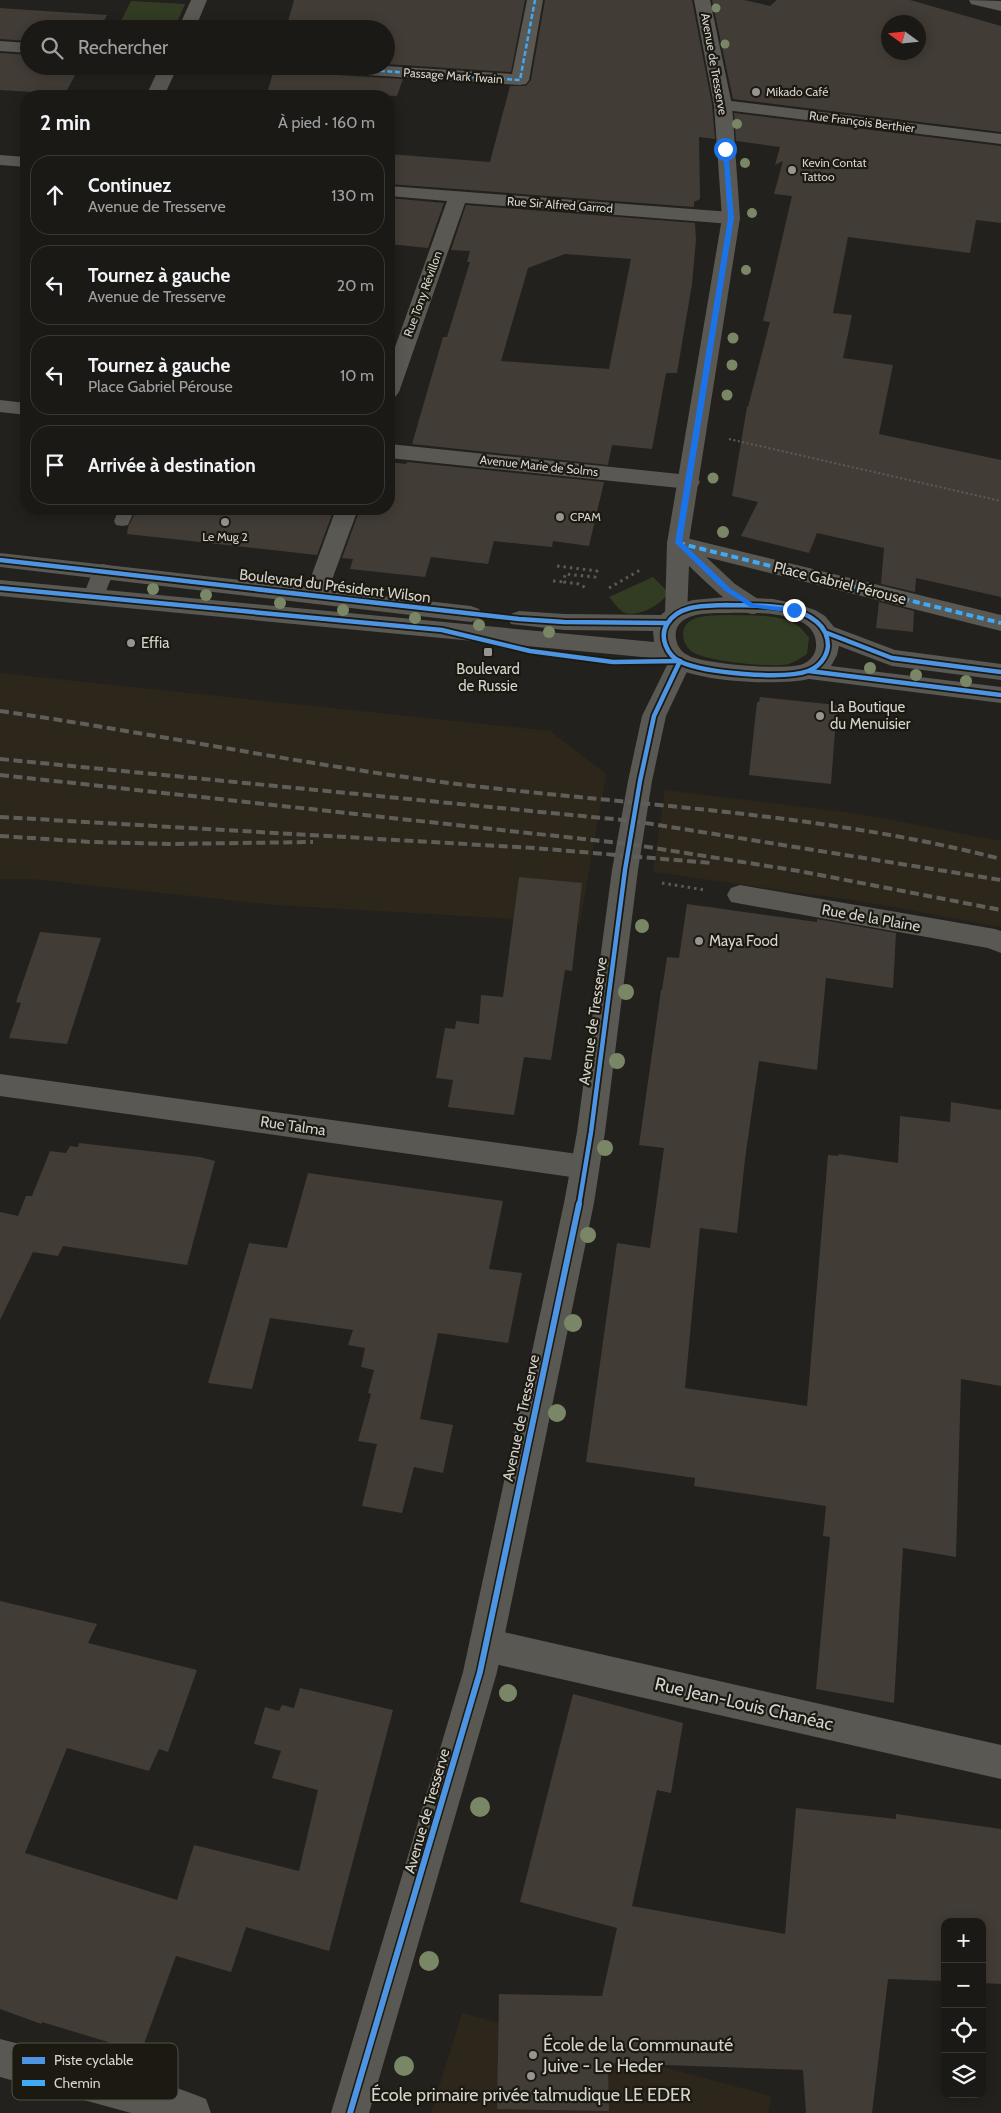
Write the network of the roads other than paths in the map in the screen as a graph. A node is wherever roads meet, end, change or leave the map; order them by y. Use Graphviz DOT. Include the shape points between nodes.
graph roads {
  1 [pos="199,0"];
  2 [pos="535,0"];
  3 [pos="702,0"];
  4 [pos="977,0"];
  5 [pos="1001,6"];
  6 [pos="190,20"];
  7 [pos="0,46"];
  8 [pos="20,47"];
  9 [pos="395,72"];
  10 [pos="165,75"];
  11 [pos="158,90"];
  12 [pos="722,105"];
  13 [pos="1001,139"];
  14 [pos="0,160"];
  15 [pos="20,162"];
  16 [pos="395,192"];
  17 [pos="458,197"];
  18 [pos="731,218"];
  19 [pos="395,375"];
  20 [pos="0,406"];
  21 [pos="20,408"];
  22 [pos="395,452"];
  23 [pos="689,482"];
  24 [pos="345,515"];
  25 [pos="678,543"];
  26 [pos="0,560"];
  27 [pos="103,571"];
  28 [pos="0,588"];
  29 [pos="94,596"];
  30 [pos="315,596"];
  31 [pos="753,606"];
  32 [pos="671,618"];
  33 [pos="1001,623"];
  34 [pos="827,633"];
  35 [pos="675,657"];
  36 [pos="809,671"];
  37 [pos="1001,672"];
  38 [pos="1001,695"];
  39 [pos="740,895"];
  40 [pos="1001,943"];
  41 [pos="0,1085"];
  42 [pos="585,1167"];
  43 [pos="486,1645"];
  44 [pos="1001,1762"];
  45 [pos="150,2100"];
  46 [pos="192,2113"];
  47 [pos="350,2113"];
  1 -- 6 [label="street"];
  2 -- 9 [label="street, Passage Mark Twain" via="520,80"];
  3 -- 12 [label="street, Avenue de Tresserve"];
  4 -- 5 [label="main road"];
  7 -- 8 [label="street"];
  10 -- 11 [label="street"];
  12 -- 13 [label="street, Rue François Berthier"];
  12 -- 18 [label="street, Avenue de Tresserve"];
  14 -- 15 [label="street"];
  16 -- 17 [label="street, Rue Sir Alfred Garrod"];
  17 -- 18 [label="street, Rue Sir Alfred Garrod"];
  17 -- 19 [label="street, Rue Tony Révillon"];
  18 -- 23 [label="street, Avenue de Tresserve"];
  20 -- 21 [label="street"];
  22 -- 23 [label="street, Avenue Marie de Solms"];
  23 -- 25 [label="street, Avenue de Tresserve"];
  24 -- 30 [label="street"];
  25 -- 31 [label="street" via="727,589"];
  25 -- 32 [label="street, Avenue de Tresserve"];
  25 -- 33 [label="street, Place Gabriel Pérouse"];
  26 -- 27 [label="main road, Boulevard du Président Wilson"];
  27 -- 29 [label="street"];
  27 -- 30 [label="main road, Boulevard du Président Wilson"];
  28 -- 29 [label="main road, Boulevard du Président Wilson"];
  29 -- 35 [label="main road, Boulevard du Président Wilson"];
  30 -- 32 [label="main road, Boulevard du Président Wilson" via="519,620 574,622"];
  31 -- 32 [label="main road" via="688,608"];
  31 -- 34 [label="main road" via="794,610 819,624"];
  32 -- 35 [label="main road" via="663,633 665,643"];
  34 -- 36 [label="main road" via="827,654"];
  34 -- 37 [label="main road" via="892,658"];
  35 -- 36 [label="main road" via="708,668 790,675"];
  35 -- 42 [label="street, Avenue de Tresserve" via="654,716 640,781"];
  36 -- 38 [label="main road"];
  39 -- 40 [label="street, Rue de la Plaine" via="995,939"];
  41 -- 42 [label="street, Rue Talma"];
  42 -- 43 [label="street, Avenue de Tresserve"];
  43 -- 44 [label="street, Rue Jean-Louis Chanéac"];
  43 -- 47 [label="street, Avenue de Tresserve"];
  45 -- 46 [label="street"];
}
